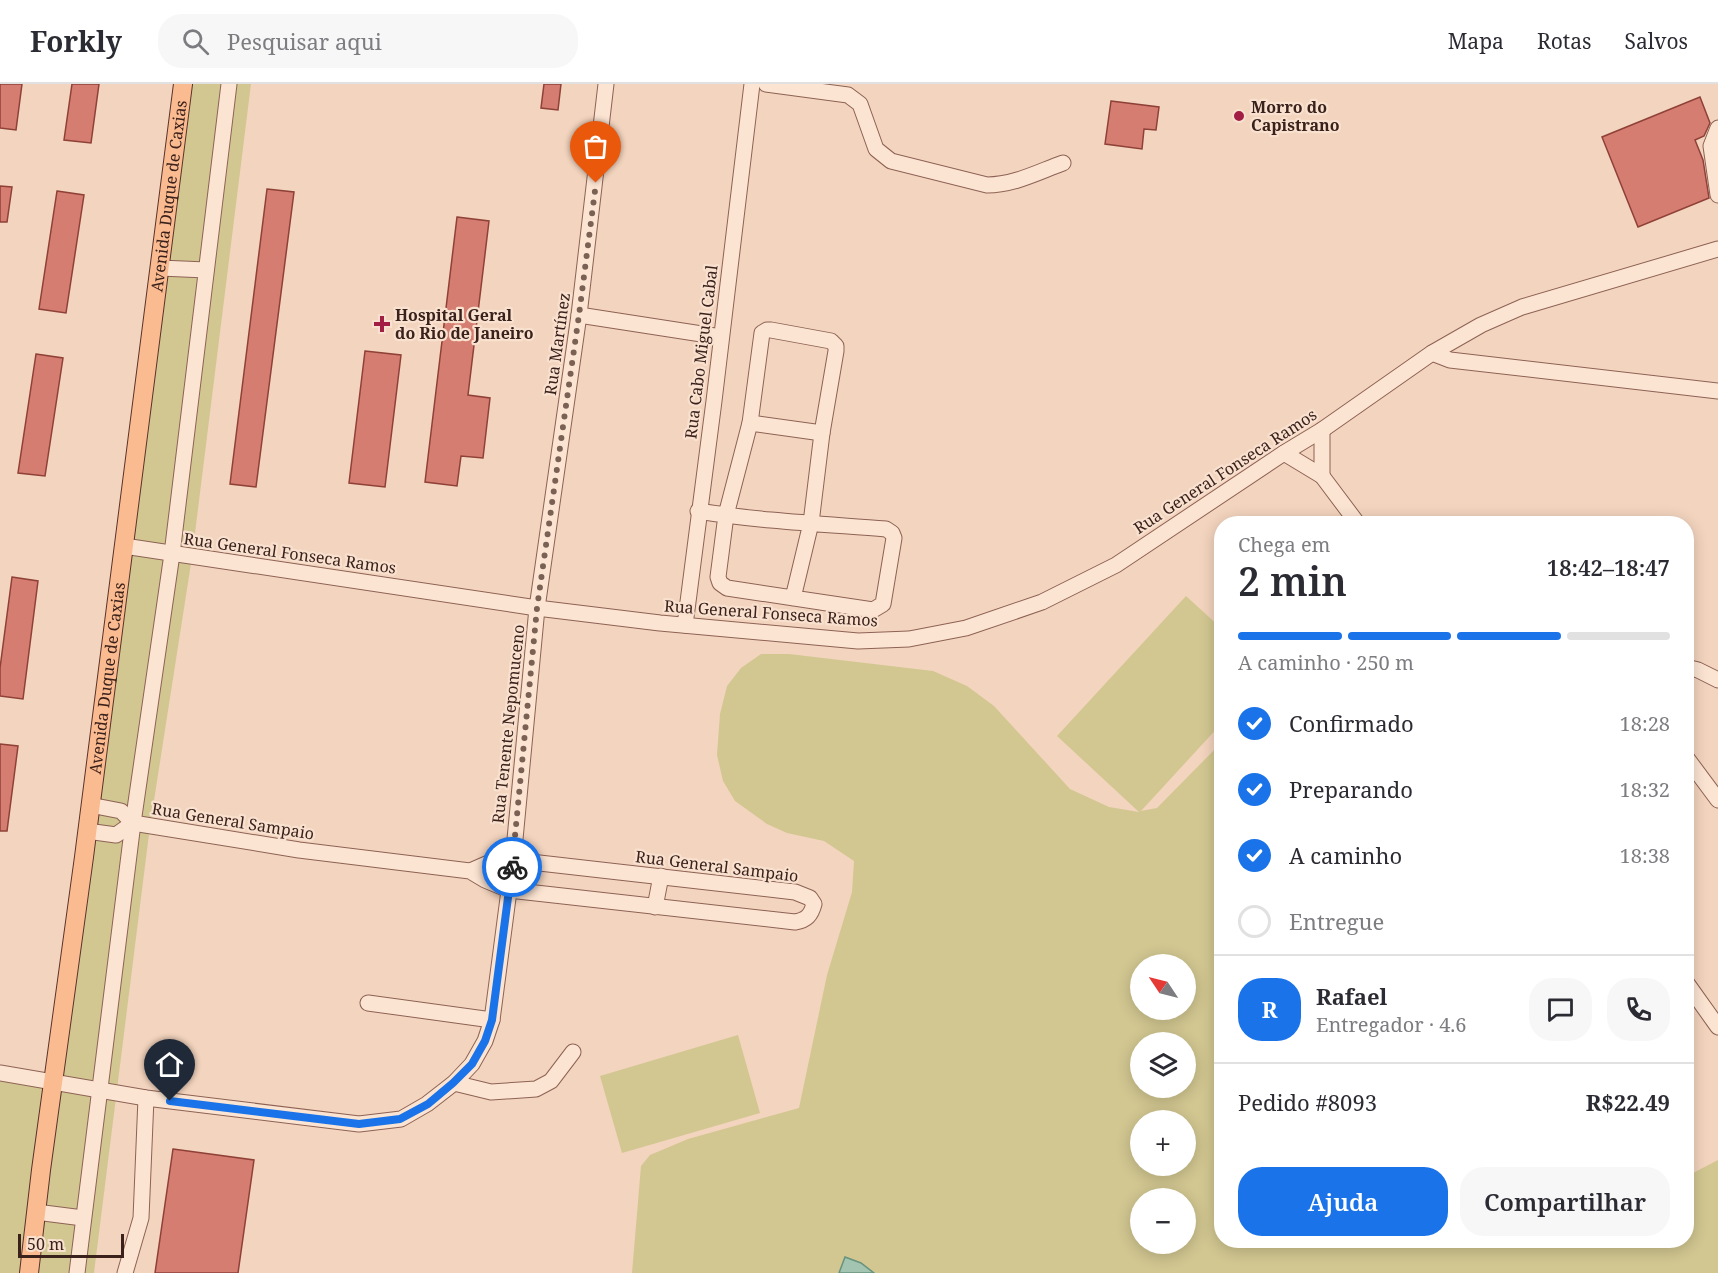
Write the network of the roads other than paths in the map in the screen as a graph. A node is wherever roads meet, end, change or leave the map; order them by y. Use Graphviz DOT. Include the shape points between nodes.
graph roads {
  1 [pos="183,84"];
  2 [pos="229,84"];
  3 [pos="606,84"];
  4 [pos="752,84"];
  5 [pos="766,84"];
  6 [pos="1718,128"];
  7 [pos="1063,163"];
  8 [pos="1718,195"];
  9 [pos="1718,249"];
  10 [pos="160,268"];
  11 [pos="206,270"];
  12 [pos="579,315"];
  13 [pos="721,337"];
  14 [pos="1432,353"];
  15 [pos="1718,391"];
  16 [pos="750,423"];
  17 [pos="1322,430"];
  18 [pos="822,433"];
  19 [pos="1284,453"];
  20 [pos="1322,476"];
  21 [pos="698,511"];
  22 [pos="726,515"];
  23 [pos="1352,516"];
  24 [pos="811,523"];
  25 [pos="124,546"];
  26 [pos="172,554"];
  27 [pos="793,598"];
  28 [pos="537,608"];
  29 [pos="685,625"];
  30 [pos="1694,669"];
  31 [pos="1718,680"];
  32 [pos="1694,768"];
  33 [pos="1718,800"];
  34 [pos="90,805"];
  35 [pos="133,823"];
  36 [pos="87,831"];
  37 [pos="513,860"];
  38 [pos="470,871"];
  39 [pos="661,876"];
  40 [pos="509,890"];
  41 [pos="655,907"];
  42 [pos="1694,993"];
  43 [pos="368,1003"];
  44 [pos="492,1020"];
  45 [pos="1718,1027"];
  46 [pos="573,1052"];
  47 [pos="0,1074"];
  48 [pos="53,1081"];
  49 [pos="453,1083"];
  50 [pos="99,1090"];
  51 [pos="146,1098"];
  52 [pos="36,1212"];
  53 [pos="83,1218"];
  54 [pos="29,1273"];
  55 [pos="77,1273"];
  56 [pos="125,1273"];
  1 -- 10 [label="main road, Avenida Duque de Caxias"];
  2 -- 11 [label="street"];
  3 -- 12 [label="street, Rua Martínez"];
  4 -- 13 [label="street, Rua Cabo Miguel Cabal"];
  5 -- 7 [label="street" via="855,99 876,149 891,161 987,185 1012,182"];
  6 -- 8 [label="street" via="1711,146"];
  9 -- 14 [label="street, Rua General Fonseca Ramos" via="1522,307"];
  10 -- 11 [label="street"];
  10 -- 25 [label="main road, Avenida Duque de Caxias"];
  11 -- 26 [label="street"];
  12 -- 13 [label="street"];
  12 -- 28 [label="street, Rua Martínez"];
  13 -- 21 [label="street, Rua Cabo Miguel Cabal"];
  14 -- 15 [label="street" via="1450,360"];
  14 -- 17 [label="street, Rua General Fonseca Ramos"];
  16 -- 18 [label="street"];
  16 -- 18 [label="street" via="762,333 771,330 831,341 836,346"];
  16 -- 22 [label="street"];
  17 -- 19 [label="street, Rua General Fonseca Ramos"];
  17 -- 20 [label="street"];
  18 -- 24 [label="street"];
  19 -- 20 [label="street"];
  19 -- 29 [label="street, Rua General Fonseca Ramos" via="1116,565 1042,602 966,628 909,639 858,641"];
  20 -- 23 [label="street"];
  21 -- 22 [label="street"];
  21 -- 29 [label="street, Rua Cabo Miguel Cabal"];
  22 -- 24 [label="street"];
  22 -- 27 [label="street" via="720,583 727,588"];
  24 -- 27 [label="street"];
  24 -- 27 [label="street" via="892,533 883,604 873,610"];
  25 -- 26 [label="street, Rua General Fonseca Ramos"];
  25 -- 34 [label="main road, Avenida Duque de Caxias"];
  26 -- 28 [label="street, Rua General Fonseca Ramos"];
  26 -- 35 [label="street"];
  28 -- 29 [label="street, Rua General Fonseca Ramos"];
  28 -- 37 [label="street, Rua Tenente Nepomuceno"];
  30 -- 31 [label="street"];
  32 -- 33 [label="street"];
  34 -- 35 [label="street, Rua General Sampaio" via="120,811"];
  34 -- 36 [label="main road, Avenida Duque de Caxias"];
  35 -- 36 [label="street, Rua General Sampaio" via="116,835"];
  35 -- 38 [label="street, Rua General Sampaio" via="299,850"];
  35 -- 50 [label="street"];
  36 -- 48 [label="main road, Avenida Duque de Caxias"];
  37 -- 38 [label="street, Rua General Sampaio"];
  37 -- 39 [label="street, Rua General Sampaio"];
  37 -- 40 [label="street, Rua Tenente Nepomuceno"];
  38 -- 40 [label="street, Rua General Sampaio"];
  39 -- 41 [label="street"];
  39 -- 41 [label="street, Rua General Sampaio" via="795,892 814,904 811,914 795,922"];
  40 -- 41 [label="street, Rua General Sampaio"];
  40 -- 44 [label="street, Rua Tenente Nepomuceno"];
  42 -- 45 [label="street"];
  43 -- 44 [label="street"];
  44 -- 49 [label="street, Rua Tenente Nepomuceno" via="472,1064"];
  46 -- 49 [label="street" via="551,1081 536,1089 491,1092"];
  47 -- 48 [label="street, Rua Tenente Nepomuceno"];
  48 -- 50 [label="street, Rua Tenente Nepomuceno"];
  48 -- 52 [label="main road, Avenida Duque de Caxias"];
  49 -- 51 [label="street, Rua Tenente Nepomuceno" via="428,1104 400,1119 359,1124"];
  50 -- 51 [label="street, Rua Tenente Nepomuceno"];
  50 -- 53 [label="street"];
  51 -- 56 [label="street" via="141,1218"];
  52 -- 53 [label="street"];
  52 -- 54 [label="main road, Avenida Duque de Caxias"];
  53 -- 55 [label="street"];
}
